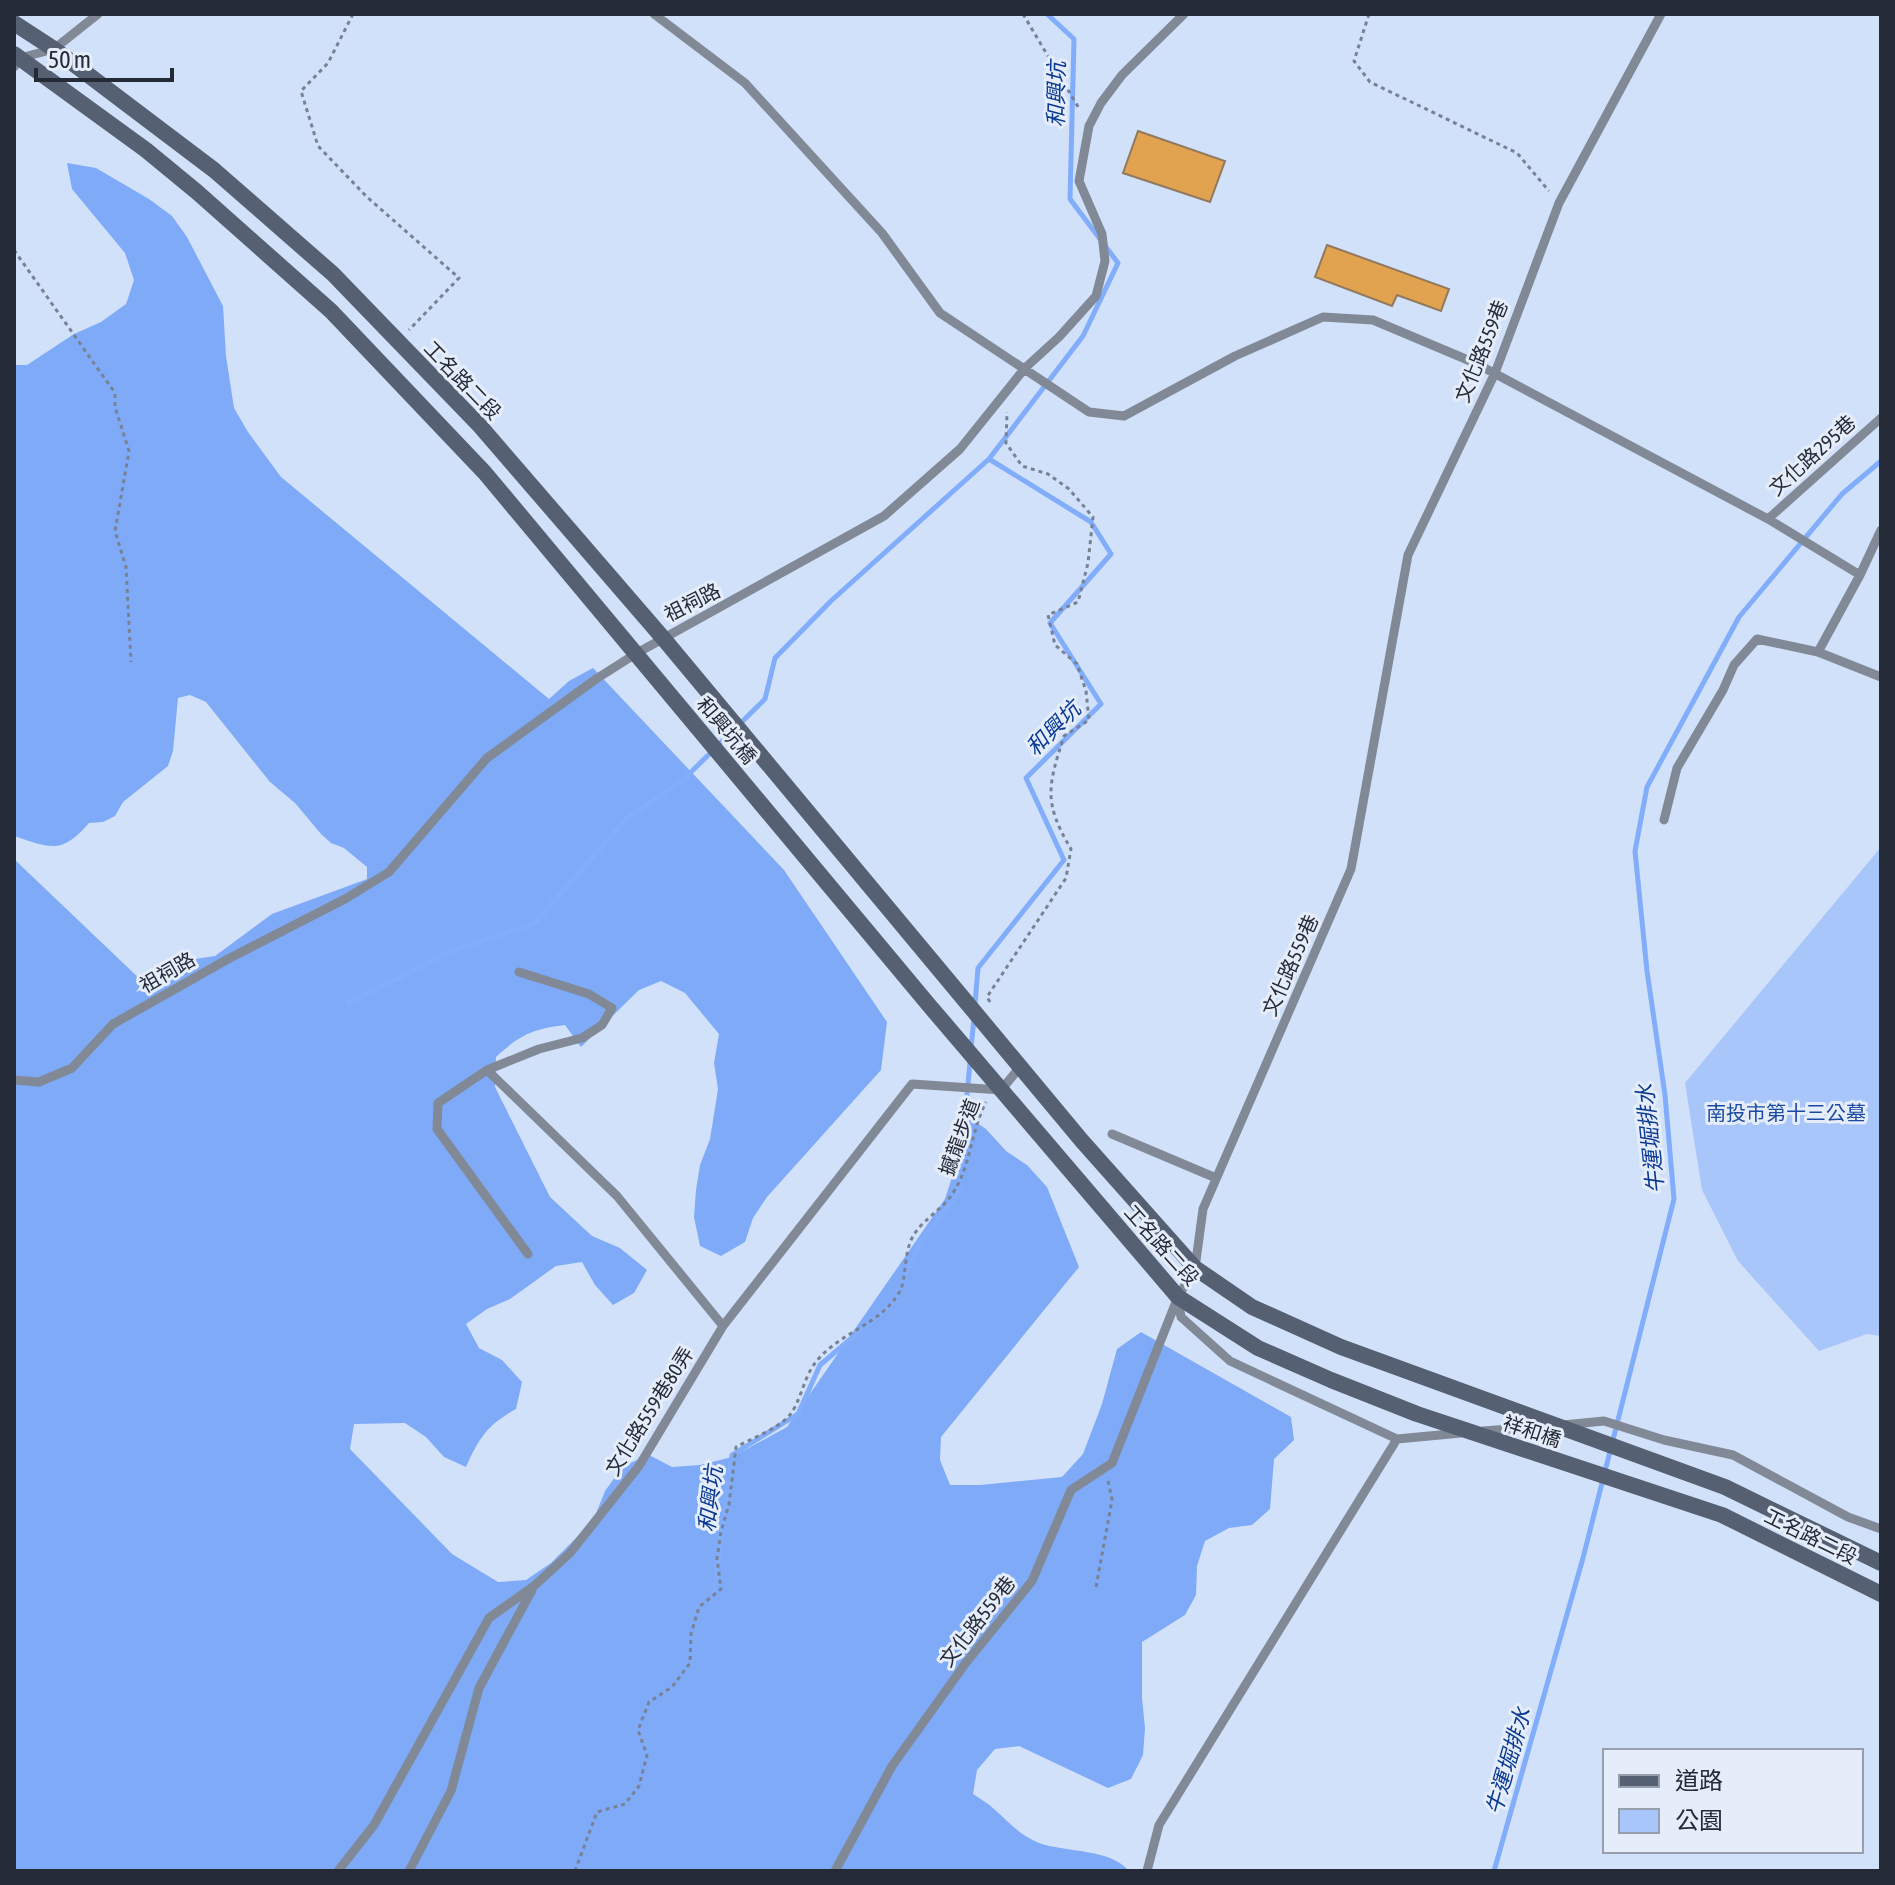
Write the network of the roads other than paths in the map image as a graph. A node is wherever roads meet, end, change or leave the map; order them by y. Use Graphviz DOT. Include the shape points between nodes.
graph roads {
  1 [pos="98,14"];
  2 [pos="654,14"];
  3 [pos="1184,14"];
  4 [pos="1661,14"];
  5 [pos="14,23"];
  6 [pos="54,49"];
  7 [pos="16,60"];
  8 [pos="1025,368"];
  9 [pos="1495,373"];
  10 [pos="1881,418"];
  11 [pos="1768,519"];
  12 [pos="1881,530"];
  13 [pos="1860,575"];
  14 [pos="663,638"];
  15 [pos="1818,652"];
  16 [pos="637,653"];
  17 [pos="1881,677"];
  18 [pos="1664,820"];
  19 [pos="519,972"];
  20 [pos="949,983"];
  21 [pos="928,1004"];
  22 [pos="1021,1066"];
  23 [pos="487,1070"];
  24 [pos="14,1080"];
  25 [pos="994,1095"];
  26 [pos="1112,1134"];
  27 [pos="1216,1178"];
  28 [pos="528,1254"];
  29 [pos="1195,1268"];
  30 [pos="1178,1297"];
  31 [pos="723,1326"];
  32 [pos="1341,1347"];
  33 [pos="1331,1380"];
  34 [pos="1397,1439"];
  35 [pos="1725,1487"];
  36 [pos="1722,1515"];
  37 [pos="1881,1529"];
  38 [pos="1881,1563"];
  39 [pos="534,1586"];
  40 [pos="1881,1594"];
  41 [pos="338,1871"];
  42 [pos="409,1871"];
  43 [pos="835,1871"];
  44 [pos="1147,1871"];
  1 -- 6 [label="lane"];
  2 -- 8 [label="lane" via="745,83 882,233 940,313"];
  3 -- 8 [label="lane, 祖祠路" via="1122,75 1089,126 1079,181 1102,234 1105,261 1096,296"];
  4 -- 9 [label="lane, 文化路559巷" via="1559,203"];
  5 -- 6 [label="main road"];
  6 -- 7 [label="lane"];
  6 -- 14 [label="main road, 工名路二段" via="214,170 333,274 480,426"];
  7 -- 16 [label="main road" via="146,150 331,311 485,473"];
  8 -- 9 [label="lane" via="1089,412 1124,416 1235,356 1323,317 1373,320"];
  8 -- 14 [label="lane, 祖祠路" via="960,449 884,516"];
  9 -- 11 [label="lane"];
  9 -- 27 [label="lane, 文化路559巷" via="1408,555 1351,869"];
  10 -- 11 [label="lane, 文化路295巷"];
  11 -- 13 [label="lane"];
  12 -- 13 [label="lane"];
  13 -- 15 [label="lane"];
  14 -- 16 [label="lane, 祖祠路"];
  14 -- 20 [label="main road, 和興坑橋"];
  15 -- 17 [label="lane"];
  15 -- 18 [label="lane" via="1757,639 1734,665 1677,768"];
  16 -- 21 [label="main road, 和興坑橋"];
  16 -- 24 [label="lane, 祖祠路" via="487,758 389,872 113,1024 72,1068 39,1082"];
  19 -- 23 [label="lane" via="589,994 612,1008 602,1025 582,1038"];
  20 -- 22 [label="main road, 工名路二段"];
  21 -- 25 [label="main road, 工名路二段"];
  22 -- 25 [label="lane"];
  22 -- 29 [label="main road, 工名路二段"];
  23 -- 28 [label="lane" via="438,1103 437,1129"];
  23 -- 31 [label="lane" via="617,1196"];
  25 -- 30 [label="main road, 工名路二段"];
  25 -- 31 [label="lane, 文化路559巷80弄" via="912,1084"];
  26 -- 27 [label="lane"];
  27 -- 29 [label="lane, 文化路559巷" via="1203,1209"];
  29 -- 30 [label="lane, 文化路559巷"];
  29 -- 32 [label="main road, 工名路二段" via="1252,1307"];
  30 -- 33 [label="main road, 工名路二段" via="1258,1348"];
  30 -- 34 [label="lane" via="1181,1317 1230,1361"];
  30 -- 43 [label="lane, 文化路559巷" via="1112,1463 1071,1490 1032,1581 892,1766"];
  31 -- 39 [label="lane, 文化路559巷80弄" via="639,1466 570,1553"];
  32 -- 35 [label="main road, 祥和橋"];
  33 -- 36 [label="main road, 祥和橋" via="1417,1414"];
  34 -- 37 [label="lane" via="1604,1421 1733,1455 1848,1517"];
  34 -- 44 [label="lane" via="1159,1825"];
  35 -- 38 [label="main road, 工名路二段"];
  36 -- 40 [label="main road, 工名路二段"];
  39 -- 41 [label="lane, 文化路559巷80弄" via="489,1618 374,1825"];
  39 -- 42 [label="lane" via="479,1688 451,1791"];
}
